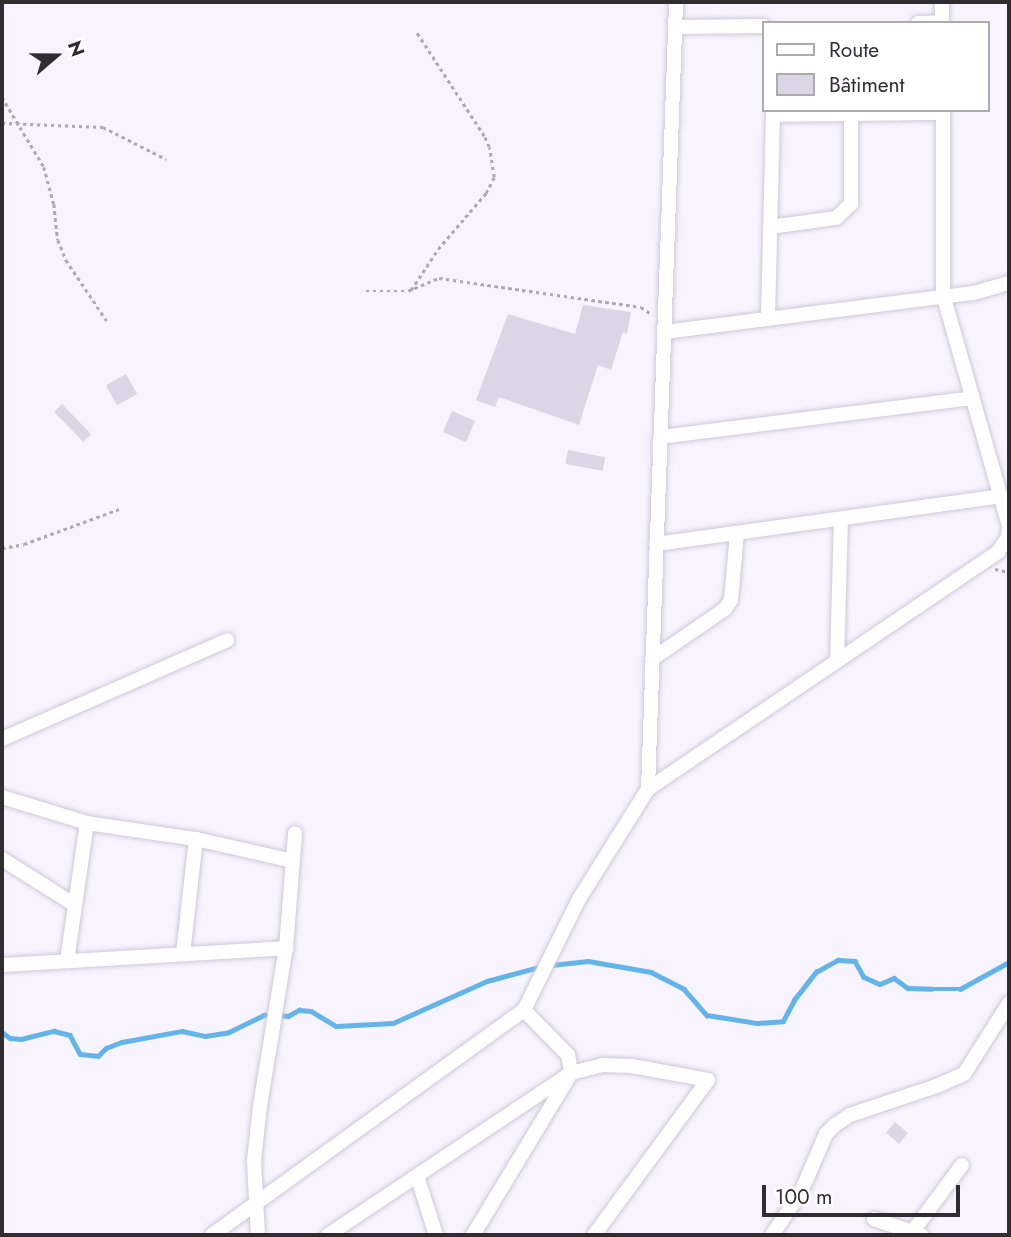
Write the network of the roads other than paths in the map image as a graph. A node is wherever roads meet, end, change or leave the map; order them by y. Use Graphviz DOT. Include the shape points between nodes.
graph roads {
  1 [pos="676,2"];
  2 [pos="943,2"];
  3 [pos="943,21"];
  4 [pos="762,26"];
  5 [pos="675,27"];
  6 [pos="912,112"];
  7 [pos="943,112"];
  8 [pos="773,113"];
  9 [pos="851,114"];
  10 [pos="770,228"];
  11 [pos="1009,284"];
  12 [pos="943,295"];
  13 [pos="768,318"];
  14 [pos="664,326"];
  15 [pos="972,398"];
  16 [pos="660,437"];
  17 [pos="1001,496"];
  18 [pos="841,519"];
  19 [pos="737,533"];
  20 [pos="656,544"];
  21 [pos="227,640"];
  22 [pos="652,659"];
  23 [pos="837,661"];
  24 [pos="2,739"];
  25 [pos="648,789"];
  26 [pos="2,797"];
  27 [pos="87,823"];
  28 [pos="295,833"];
  29 [pos="196,839"];
  30 [pos="2,859"];
  31 [pos="293,861"];
  32 [pos="75,905"];
  33 [pos="286,948"];
  34 [pos="183,954"];
  35 [pos="67,961"];
  36 [pos="2,965"];
  37 [pos="1009,1003"];
  38 [pos="524,1010"];
  39 [pos="571,1073"];
  40 [pos="962,1165"];
  41 [pos="417,1175"];
  42 [pos="255,1205"];
  43 [pos="874,1219"];
  44 [pos="908,1233"];
  45 [pos="212,1235"];
  46 [pos="258,1235"];
  47 [pos="328,1235"];
  48 [pos="436,1235"];
  49 [pos="474,1235"];
  50 [pos="594,1235"];
  51 [pos="772,1235"];
  1 -- 5 [label="street"];
  2 -- 3 [label="street"];
  4 -- 5 [label="street"];
  5 -- 14 [label="street"];
  6 -- 9 [label="street"];
  7 -- 12 [label="street"];
  8 -- 9 [label="street"];
  8 -- 10 [label="street"];
  9 -- 10 [label="street" via="851,204 836,218"];
  10 -- 13 [label="street"];
  11 -- 12 [label="street"];
  12 -- 13 [label="street"];
  12 -- 15 [label="street"];
  13 -- 14 [label="street"];
  14 -- 16 [label="street"];
  15 -- 16 [label="street"];
  15 -- 17 [label="street"];
  16 -- 20 [label="street"];
  17 -- 18 [label="street"];
  17 -- 23 [label="street" via="1009,526 998,552"];
  18 -- 19 [label="street"];
  18 -- 23 [label="street"];
  19 -- 20 [label="street"];
  19 -- 22 [label="street" via="731,600 725,609"];
  20 -- 22 [label="street"];
  21 -- 24 [label="street"];
  22 -- 25 [label="street"];
  23 -- 25 [label="street"];
  25 -- 38 [label="street" via="579,899"];
  26 -- 27 [label="street"];
  27 -- 29 [label="street"];
  27 -- 32 [label="street"];
  28 -- 31 [label="street"];
  29 -- 31 [label="street"];
  29 -- 34 [label="street"];
  30 -- 32 [label="street"];
  31 -- 33 [label="street"];
  32 -- 35 [label="street"];
  33 -- 34 [label="street"];
  33 -- 42 [label="street" via="260,1106"];
  34 -- 35 [label="street"];
  35 -- 36 [label="street"];
  37 -- 51 [label="street" via="964,1074 850,1115 835,1125 821,1143 801,1192"];
  38 -- 39 [label="street" via="568,1055"];
  38 -- 42 [label="street"];
  39 -- 41 [label="street"];
  39 -- 49 [label="street"];
  39 -- 50 [label="street" via="603,1065 632,1066 708,1080"];
  40 -- 44 [label="street"];
  41 -- 47 [label="street"];
  41 -- 48 [label="street"];
  42 -- 45 [label="street"];
  42 -- 46 [label="street"];
  43 -- 44 [label="street"];
}
